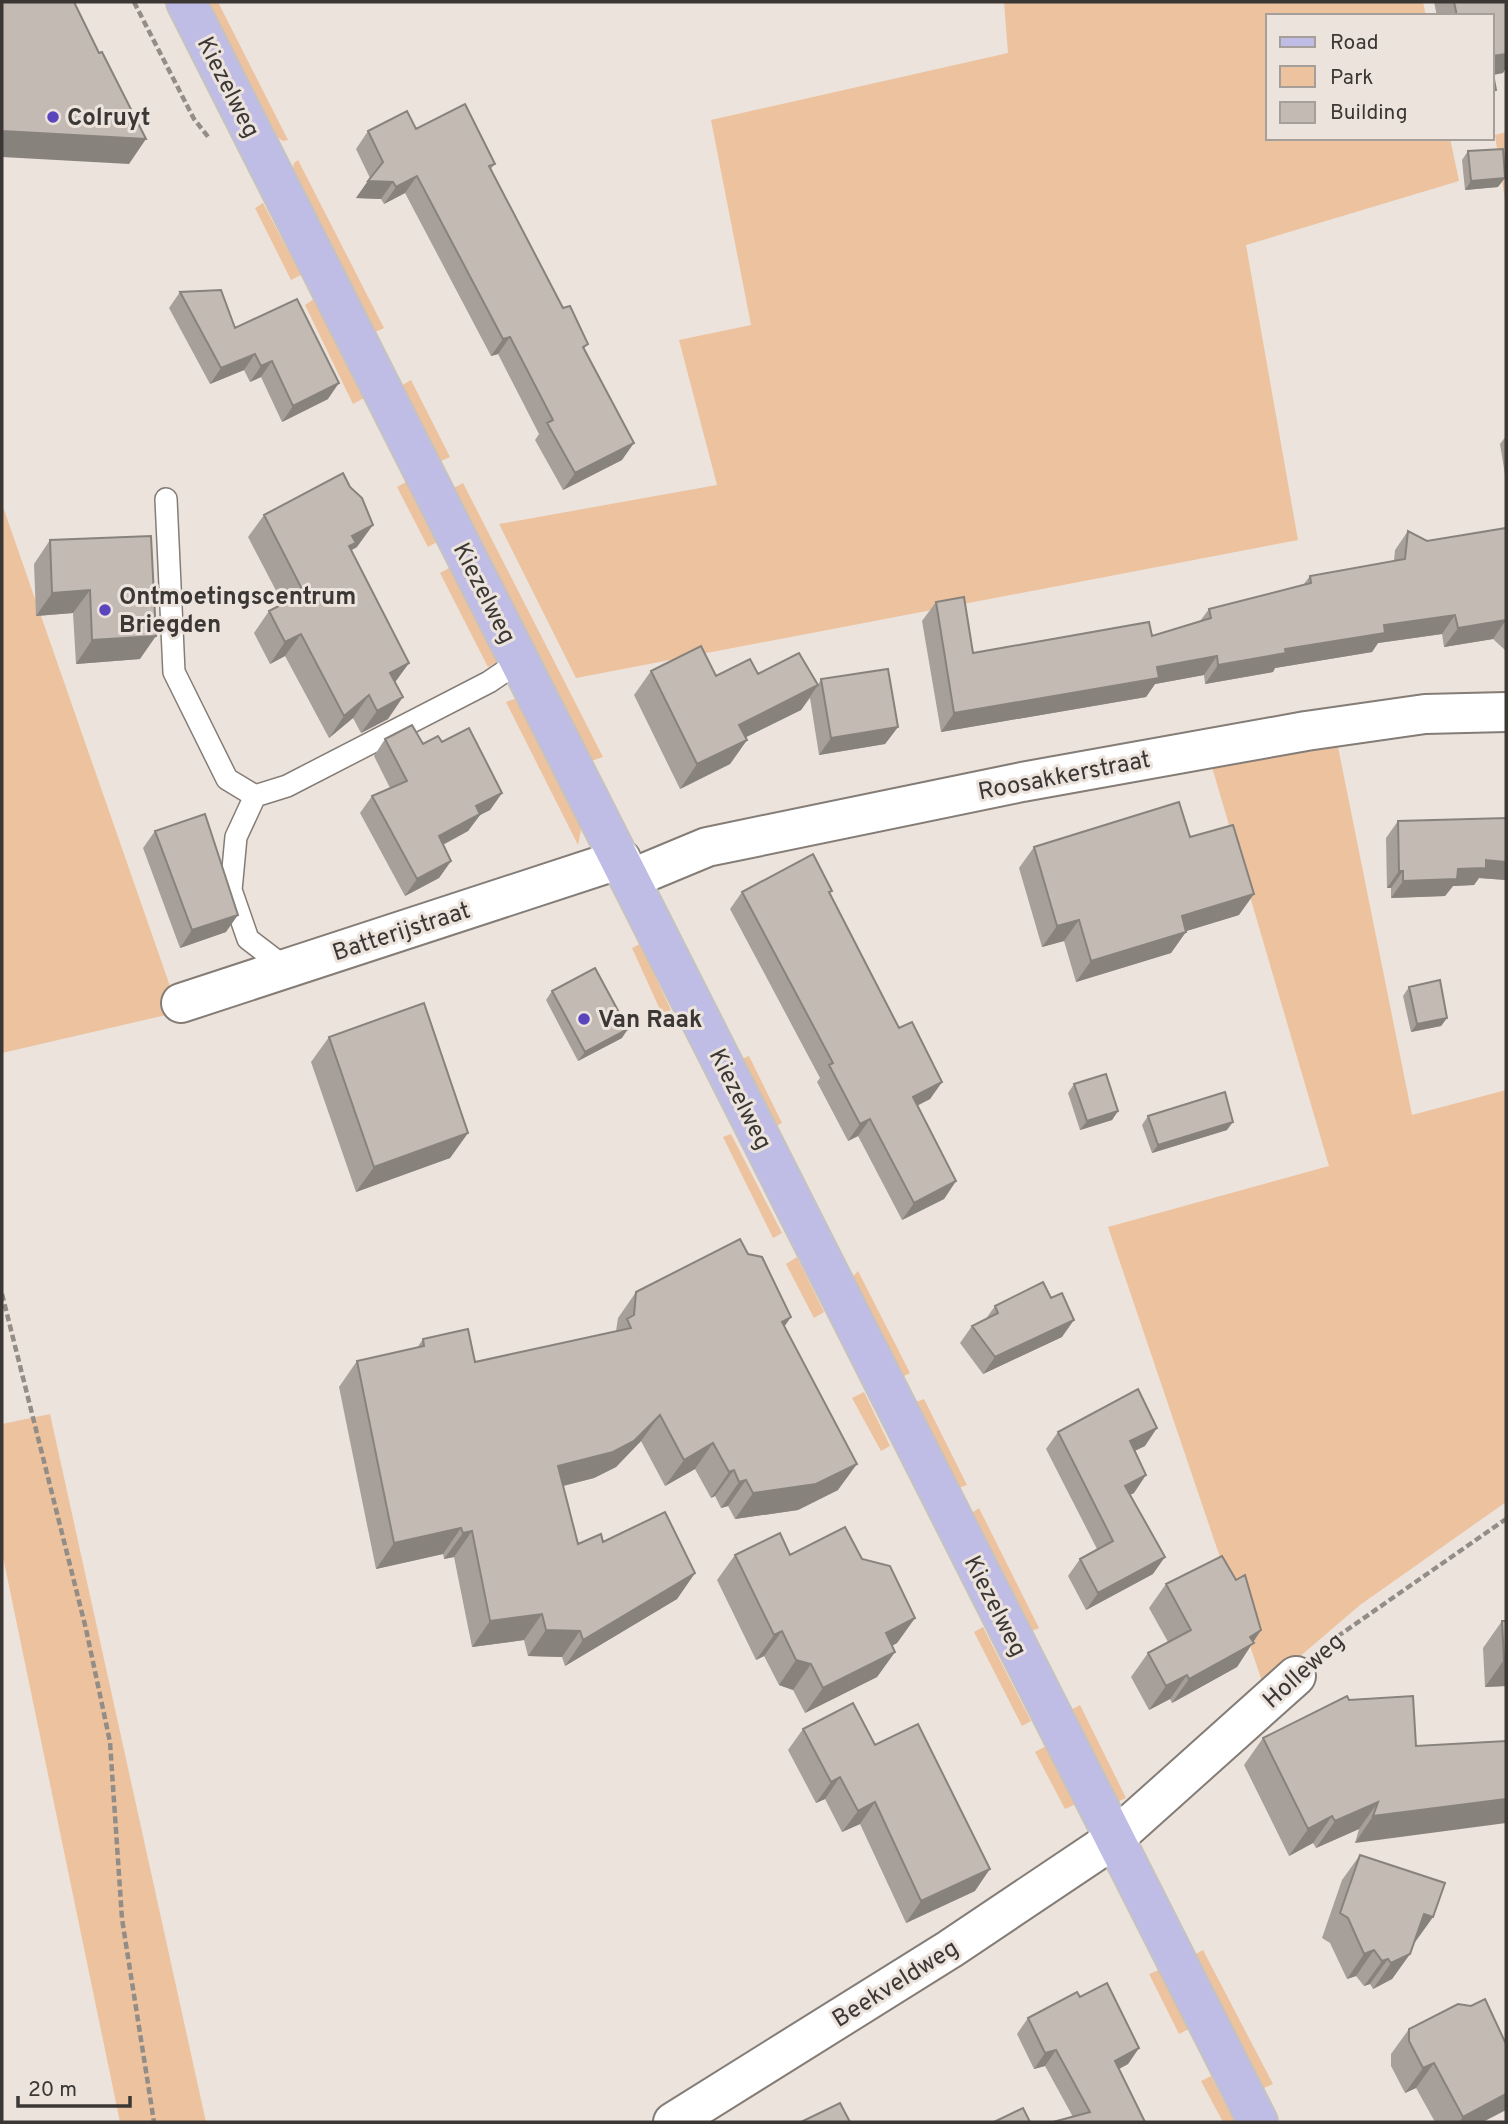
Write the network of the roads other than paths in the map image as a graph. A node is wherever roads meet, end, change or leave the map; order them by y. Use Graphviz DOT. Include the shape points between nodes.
graph roads {
  1 [pos="186,2"];
  2 [pos="166,499"];
  3 [pos="520,661"];
  4 [pos="1506,712"];
  5 [pos="256,796"];
  6 [pos="626,869"];
  7 [pos="286,968"];
  8 [pos="181,1003"];
  9 [pos="1296,1675"];
  10 [pos="1114,1839"];
  11 [pos="673,2122"];
  12 [pos="1258,2122"];
  1 -- 3 [label="main road, Kiezelweg"];
  2 -- 5 [label="lane" via="174,672 226,779"];
  3 -- 5 [label="lane" via="489,682 287,786"];
  3 -- 6 [label="main road, Kiezelweg"];
  4 -- 6 [label="street, Roosakkerstraat" via="1426,714 1319,729 1022,782 707,847"];
  5 -- 7 [label="lane" via="236,837 231,890 248,939"];
  6 -- 7 [label="street, Batterijstraat"];
  6 -- 10 [label="main road, Kiezelweg"];
  7 -- 8 [label="street, Batterijstraat"];
  9 -- 10 [label="street, Holleweg"];
  10 -- 11 [label="street, Beekveldweg" via="950,1949"];
  10 -- 12 [label="main road, Kiezelweg"];
}
